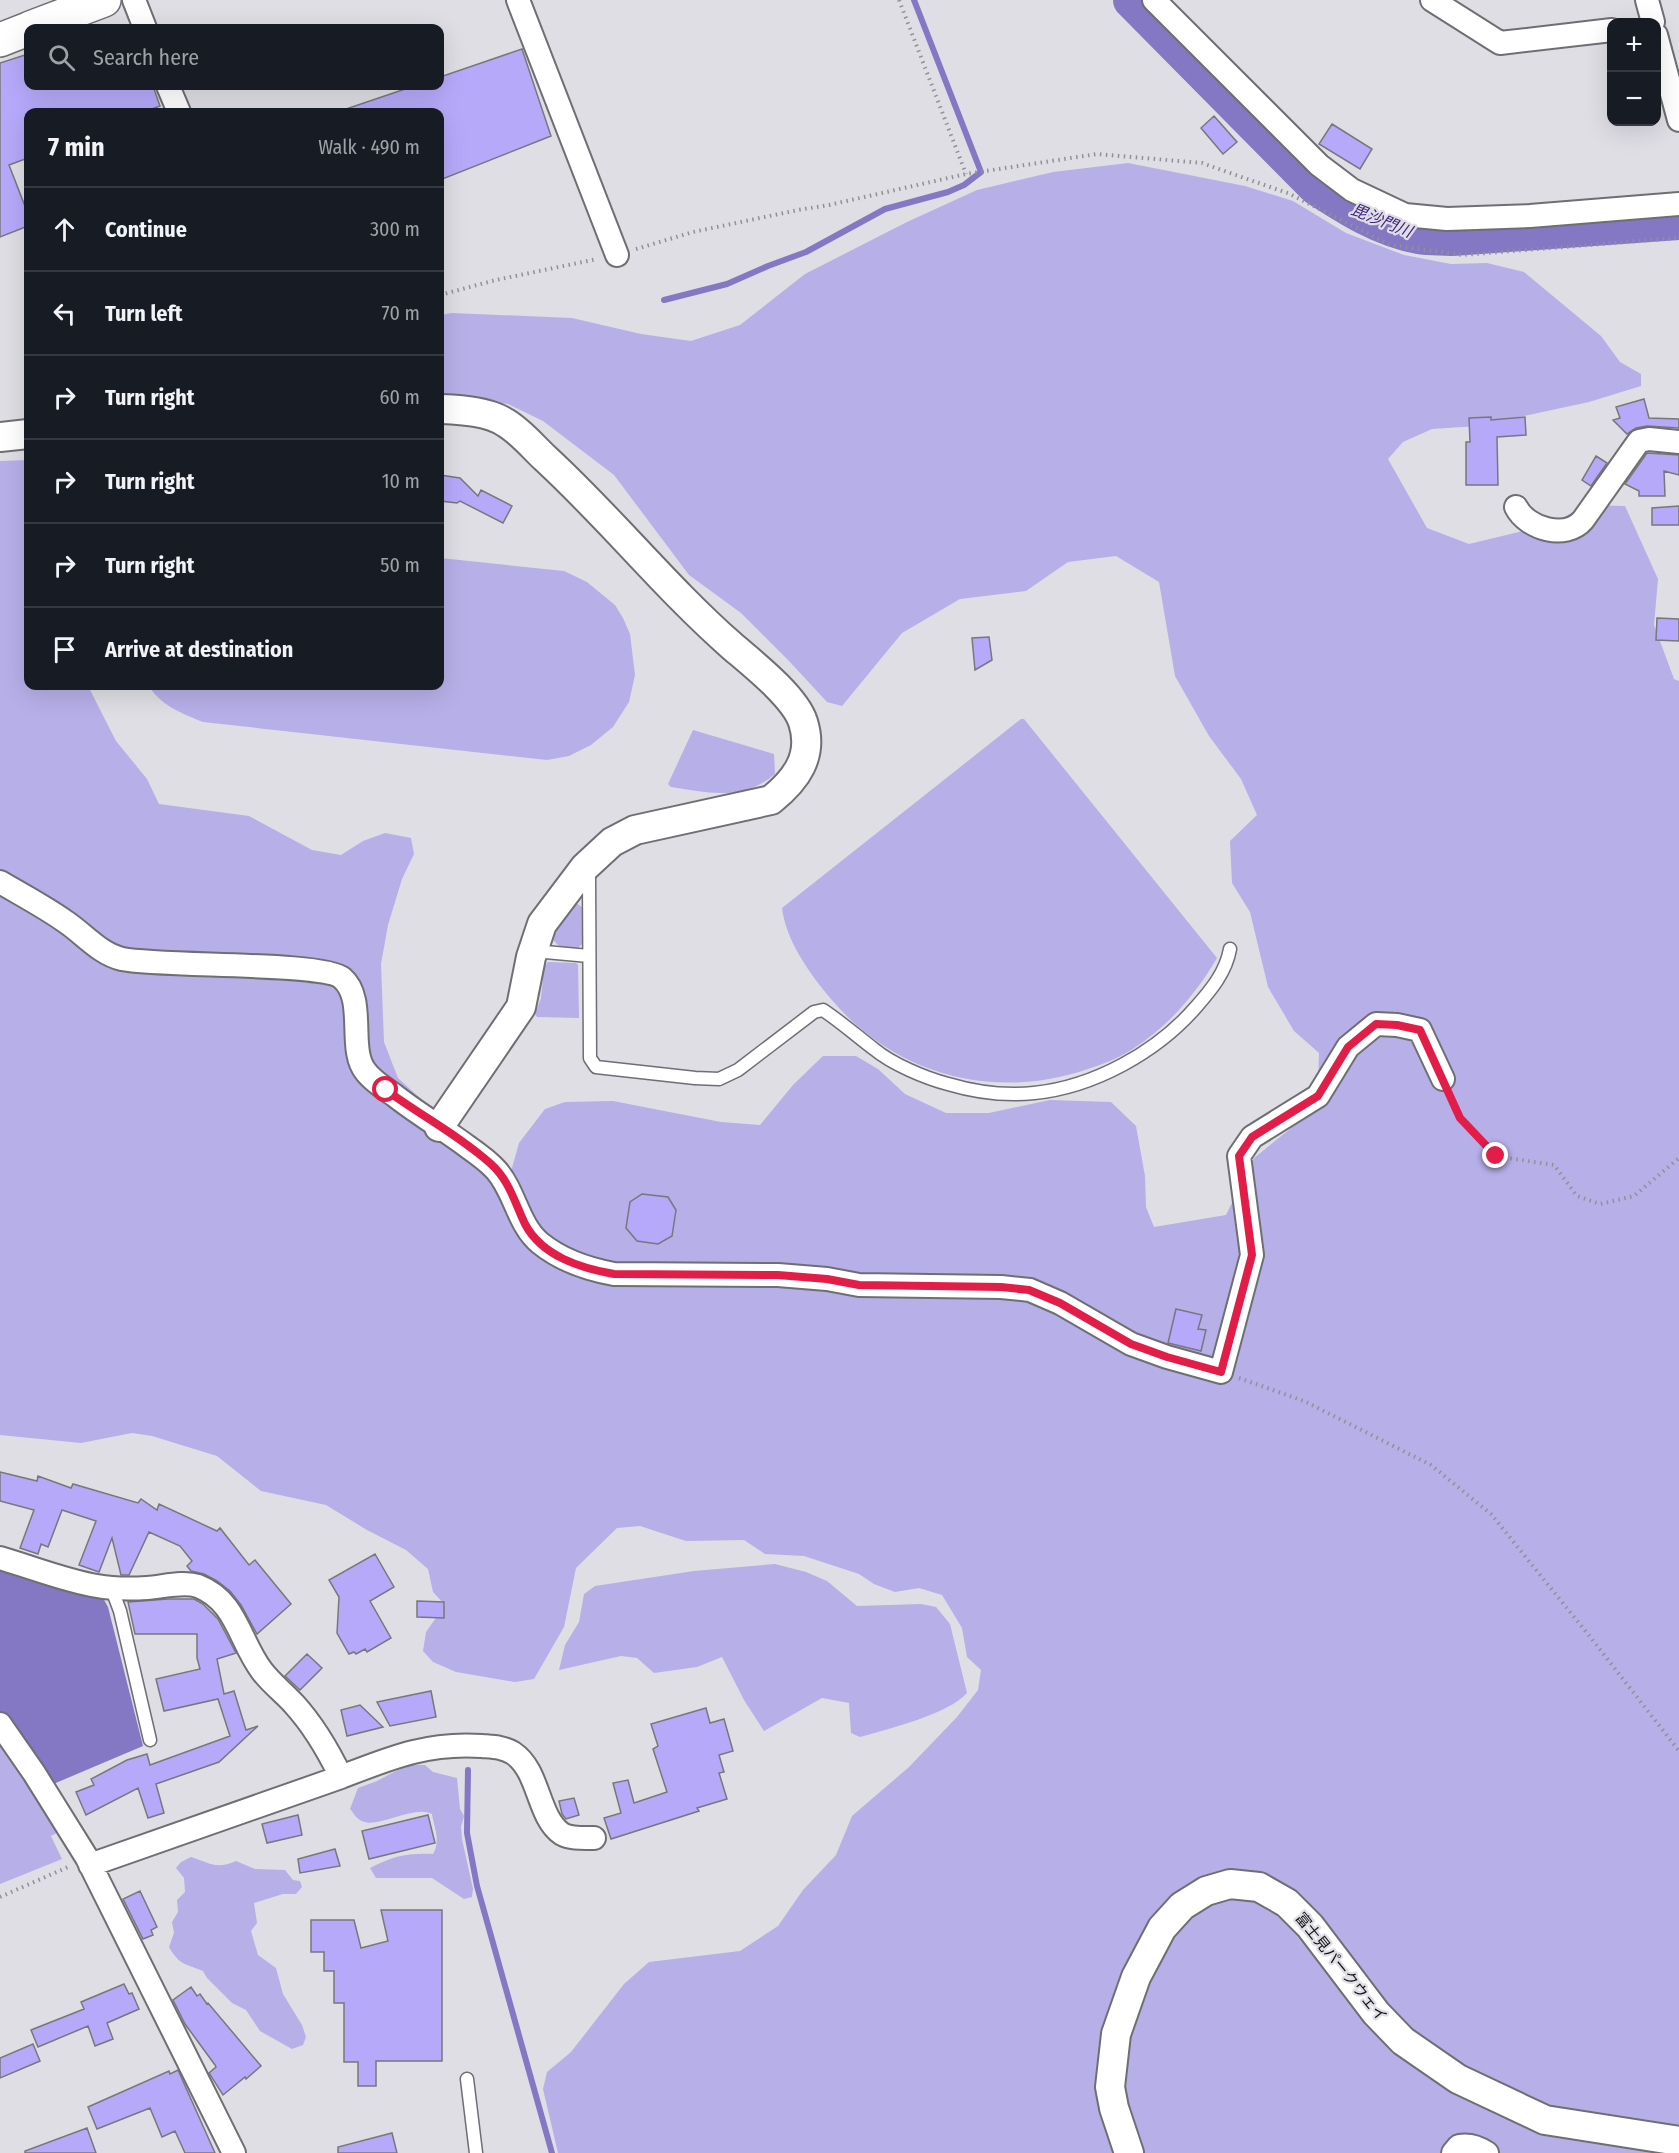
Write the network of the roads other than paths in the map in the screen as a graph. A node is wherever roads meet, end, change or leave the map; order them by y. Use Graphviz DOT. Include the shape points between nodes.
graph roads {
  1 [pos="104,0"];
  2 [pos="134,0"];
  3 [pos="518,0"];
  4 [pos="1154,0"];
  5 [pos="1432,0"];
  6 [pos="1647,0"];
  7 [pos="1652,18"];
  8 [pos="42,24"];
  9 [pos="144,24"];
  10 [pos="1607,30"];
  11 [pos="24,31"];
  12 [pos="0,40"];
  13 [pos="1661,53"];
  14 [pos="170,90"];
  15 [pos="177,108"];
  16 [pos="1679,120"];
  17 [pos="1679,204"];
  18 [pos="617,255"];
  19 [pos="444,409"];
  20 [pos="24,434"];
  21 [pos="0,437"];
  22 [pos="1679,442"];
  23 [pos="1516,507"];
  24 [pos="585,867"];
  25 [pos="0,882"];
  26 [pos="1230,949"];
  27 [pos="533,951"];
  28 [pos="589,956"];
  29 [pos="1443,1079"];
  30 [pos="439,1126"];
  31 [pos="0,1558"];
  32 [pos="108,1587"];
  33 [pos="0,1724"];
  34 [pos="150,1740"];
  35 [pos="341,1777"];
  36 [pos="594,1838"];
  37 [pos="88,1862"];
  38 [pos="467,2079"];
  39 [pos="1679,2141"];
  40 [pos="234,2153"];
  41 [pos="476,2153"];
  42 [pos="1129,2153"];
  43 [pos="1453,2153"];
  44 [pos="1487,2153"];
  1 -- 8 [label="main road"];
  2 -- 9 [label="street"];
  3 -- 18 [label="street"];
  4 -- 17 [label="street" via="1319,165 1352,190 1404,215 1448,219"];
  5 -- 10 [label="street" via="1500,43"];
  6 -- 7 [label="street"];
  11 -- 12 [label="main road"];
  13 -- 16 [label="street"];
  14 -- 15 [label="street"];
  19 -- 24 [label="street" via="504,421 521,435 571,481 706,622 786,695 802,719 806,734 799,772 771,800 635,830 612,842"];
  20 -- 21 [label="street"];
  22 -- 23 [label="street" via="1640,441 1583,520 1571,530 1552,530 1530,523"];
  24 -- 27 [label="street" via="542,924"];
  24 -- 28 [label="lane" via="589,878"];
  25 -- 30 [label="street" via="119,959 291,969 340,976 352,990 360,1061 365,1072"];
  26 -- 28 [label="lane" via="1228,962 1210,990 1158,1044 1114,1070 1035,1094 1001,1094 948,1084 904,1067 823,1011 814,1012 738,1070 718,1079 596,1067 590,1058"];
  27 -- 28 [label="lane"];
  27 -- 30 [label="street" via="522,1007"];
  29 -- 30 [label="street" via="1420,1030 1376,1024 1348,1047 1318,1096 1252,1137 1239,1156 1252,1255 1221,1372 1131,1344 1060,1303 1029,1290 859,1285 778,1275 614,1274 590,1270 537,1241 498,1171"];
  31 -- 32 [label="street"];
  32 -- 34 [label="lane" via="120,1611"];
  32 -- 35 [label="street" via="194,1585 222,1601 247,1649 311,1724"];
  33 -- 37 [label="street"];
  35 -- 36 [label="street" via="428,1747 501,1747 524,1762 550,1820 563,1834"];
  35 -- 37 [label="street"];
  37 -- 40 [label="street"];
  38 -- 41 [label="lane"];
  39 -- 42 [label="street, 富士見パークウェイ" via="1545,2120 1458,2079 1403,2041 1287,1902 1259,1887 1230,1884 1206,1891 1182,1906 1162,1928 1136,1977 1116,2034 1110,2086"];
  43 -- 44 [label="street" via="1459,2146 1467,2145"];
}
